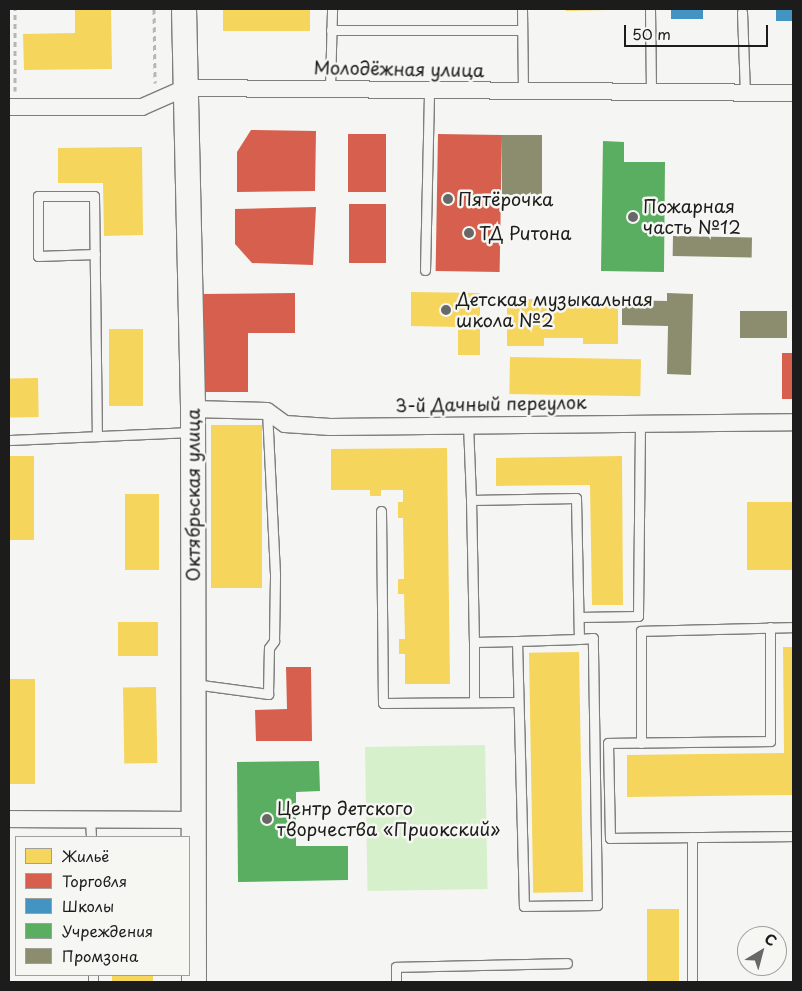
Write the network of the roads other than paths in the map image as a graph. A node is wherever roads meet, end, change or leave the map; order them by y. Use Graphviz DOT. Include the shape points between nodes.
graph roads {
  1 [pos="184,9"];
  2 [pos="332,9"];
  3 [pos="522,9"];
  4 [pos="650,9"];
  5 [pos="742,12"];
  6 [pos="331,30"];
  7 [pos="522,30"];
  8 [pos="185,88"];
  9 [pos="330,88"];
  10 [pos="429,89"];
  11 [pos="523,90"];
  12 [pos="651,92"];
  13 [pos="745,93"];
  14 [pos="793,93"];
  15 [pos="12,107"];
  16 [pos="95,254"];
  17 [pos="425,270"];
  18 [pos="193,409"];
  19 [pos="267,411"];
  20 [pos="793,422"];
  21 [pos="640,423"];
  22 [pos="468,424"];
  23 [pos="192,432"];
  24 [pos="97,436"];
  25 [pos="9,440"];
  26 [pos="471,500"];
  27 [pos="381,511"];
  28 [pos="579,617"];
  29 [pos="793,627"];
  30 [pos="770,628"];
  31 [pos="579,639"];
  32 [pos="517,641"];
  33 [pos="474,642"];
  34 [pos="194,684"];
  35 [pos="474,701"];
  36 [pos="518,702"];
  37 [pos="641,742"];
  38 [pos="90,818"];
  39 [pos="9,819"];
  40 [pos="192,820"];
  41 [pos="90,836"];
  42 [pos="793,836"];
  43 [pos="692,837"];
  44 [pos="567,963"];
  45 [pos="194,982"];
  46 [pos="396,982"];
  47 [pos="692,982"];
  1 -- 8 [label="main road, Октябрьская улица"];
  2 -- 6 [label="lane"];
  3 -- 7 [label="lane"];
  4 -- 12 [label="lane"];
  5 -- 13 [label="lane"];
  6 -- 7 [label="lane"];
  6 -- 9 [label="lane"];
  7 -- 11 [label="lane"];
  8 -- 9 [label="street, Молодёжная улица"];
  8 -- 15 [label="street, Молодёжная улица" via="148,104"];
  8 -- 18 [label="main road, Октябрьская улица"];
  9 -- 10 [label="street, Молодёжная улица"];
  10 -- 11 [label="street, Молодёжная улица"];
  10 -- 17 [label="lane"];
  11 -- 12 [label="street, Молодёжная улица"];
  12 -- 13 [label="street, Молодёжная улица"];
  13 -- 14 [label="street, Молодёжная улица"];
  16 -- 16 [label="lane" via="94,196 38,196 38,256"];
  16 -- 24 [label="lane"];
  18 -- 19 [label="street"];
  18 -- 23 [label="main road, Октябрьская улица"];
  19 -- 22 [label="street, 3-й Дачный переулок" via="285,424"];
  19 -- 34 [label="lane" via="275,574 274,641 269,648 268,694"];
  20 -- 21 [label="street, 3-й Дачный переулок"];
  21 -- 22 [label="street, 3-й Дачный переулок"];
  21 -- 28 [label="lane" via="638,616"];
  22 -- 26 [label="lane"];
  23 -- 24 [label="lane"];
  23 -- 34 [label="main road, Октябрьская улица"];
  24 -- 25 [label="lane"];
  26 -- 28 [label="lane" via="576,498"];
  26 -- 33 [label="lane"];
  27 -- 35 [label="lane" via="383,703"];
  28 -- 31 [label="lane"];
  29 -- 30 [label="lane"];
  30 -- 37 [label="lane" via="641,631"];
  30 -- 37 [label="lane" via="770,741"];
  31 -- 32 [label="lane"];
  31 -- 36 [label="lane" via="593,638 597,904 524,906"];
  32 -- 33 [label="lane"];
  32 -- 36 [label="lane"];
  33 -- 35 [label="lane"];
  34 -- 40 [label="main road, Октябрьская улица"];
  35 -- 36 [label="lane"];
  37 -- 43 [label="lane" via="608,743 610,838"];
  38 -- 39 [label="street"];
  38 -- 40 [label="street"];
  38 -- 41 [label="lane"];
  40 -- 45 [label="main road, Октябрьская улица"];
  42 -- 43 [label="lane"];
  43 -- 47 [label="lane"];
  44 -- 46 [label="lane" via="396,967"];
}
